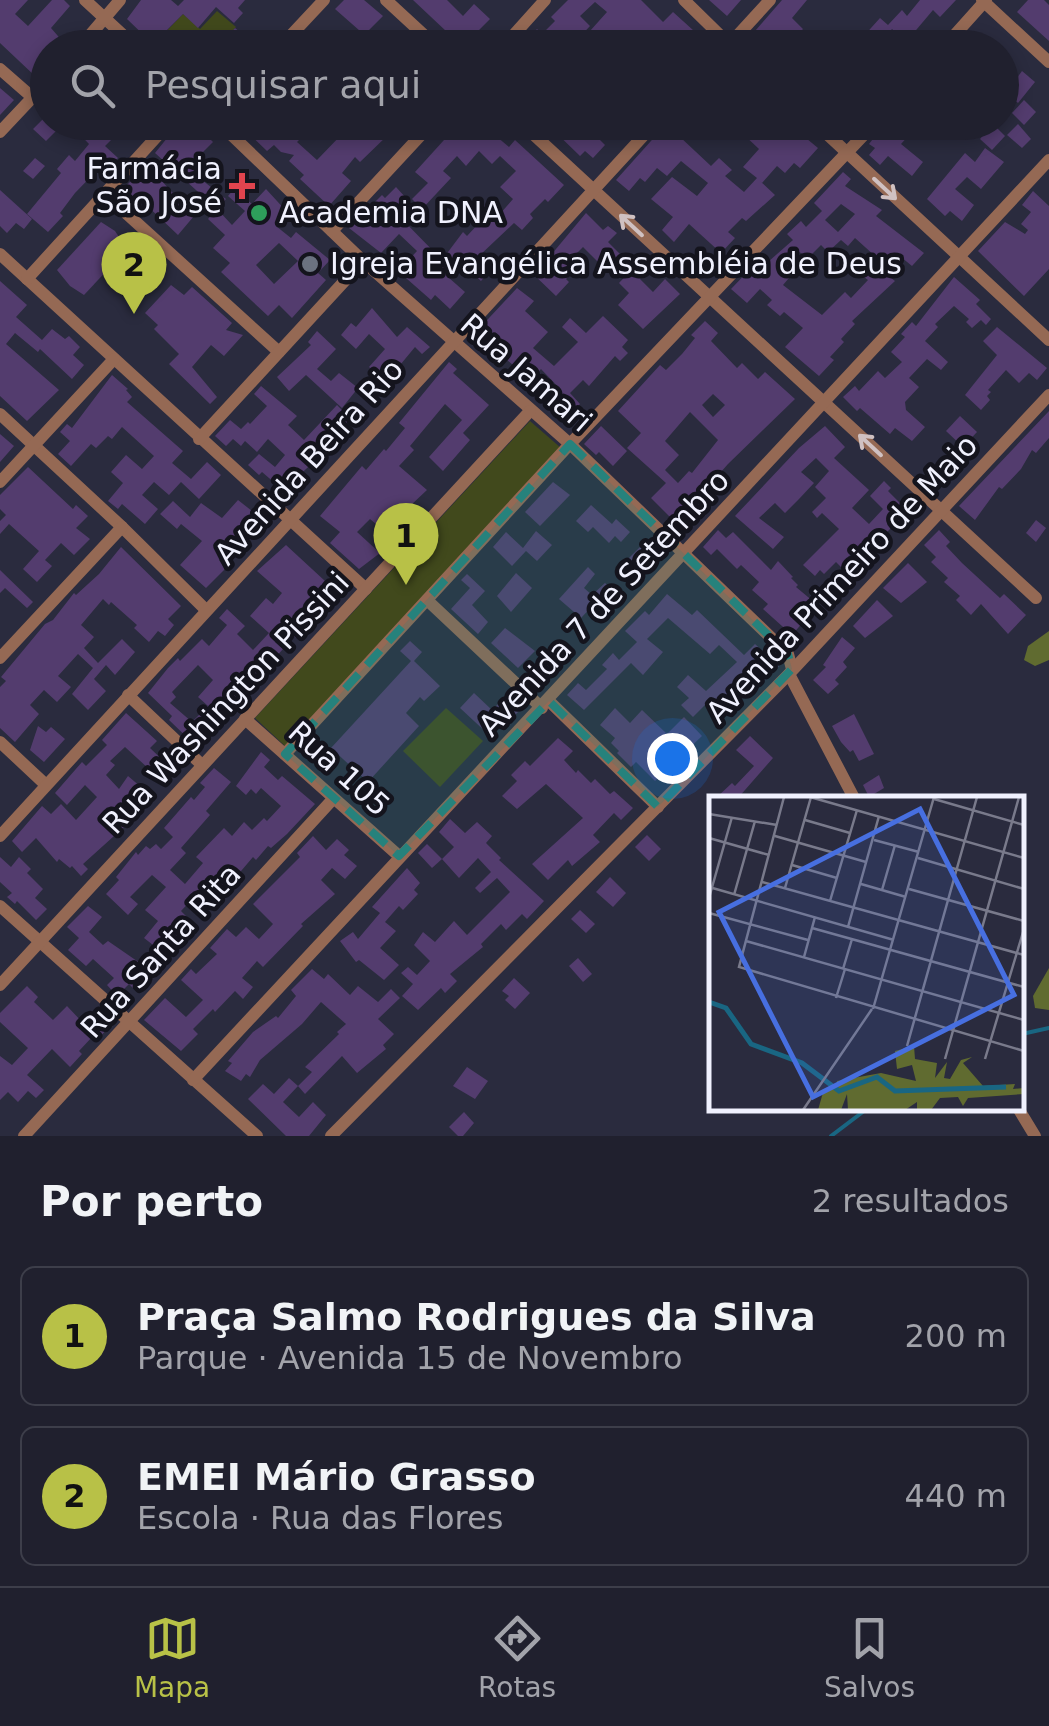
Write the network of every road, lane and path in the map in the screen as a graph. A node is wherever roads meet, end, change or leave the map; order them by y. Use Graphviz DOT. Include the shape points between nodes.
graph roads {
  1 [pos="85,0"];
  2 [pos="120,0"];
  3 [pos="324,0"];
  4 [pos="386,0"];
  5 [pos="544,0"];
  6 [pos="684,0"];
  7 [pos="770,0"];
  8 [pos="984,1"];
  9 [pos="104,16"];
  10 [pos="93,30"];
  11 [pos="118,30"];
  12 [pos="296,30"];
  13 [pos="418,30"];
  14 [pos="518,30"];
  15 [pos="714,30"];
  16 [pos="744,30"];
  17 [pos="959,30"];
  18 [pos="1015,30"];
  19 [pos="1019,34"];
  20 [pos="1049,62"];
  21 [pos="0,69"];
  22 [pos="30,96"];
  23 [pos="30,100"];
  24 [pos="0,132"];
  25 [pos="154,140"];
  26 [pos="237,140"];
  27 [pos="416,140"];
  28 [pos="539,140"];
  29 [pos="639,140"];
  30 [pos="833,140"];
  31 [pos="860,140"];
  32 [pos="848,154"];
  33 [pos="1049,160"];
  34 [pos="592,190"];
  35 [pos="105,194"];
  36 [pos="332,231"];
  37 [pos="0,254"];
  38 [pos="960,259"];
  39 [pos="363,261"];
  40 [pos="27,278"];
  41 [pos="709,297"];
  42 [pos="1049,340"];
  43 [pos="452,342"];
  44 [pos="279,352"];
  45 [pos="114,359"];
  46 [pos="1049,395"];
  47 [pos="824,402"];
  48 [pos="530,411"];
  49 [pos="0,414"];
  50 [pos="199,439"];
  51 [pos="570,444"];
  52 [pos="34,445"];
  53 [pos="0,482"];
  54 [pos="941,512"];
  55 [pos="292,520"];
  56 [pos="122,527"];
  57 [pos="686,552"];
  58 [pos="366,588"];
  59 [pos="1036,598"];
  60 [pos="427,600"];
  61 [pos="206,610"];
  62 [pos="0,658"];
  63 [pos="790,671"];
  64 [pos="128,695"];
  65 [pos="546,704"];
  66 [pos="245,719"];
  67 [pos="0,742"];
  68 [pos="284,754"];
  69 [pos="202,765"];
  70 [pos="46,784"];
  71 [pos="853,796"];
  72 [pos="333,799"];
  73 [pos="658,807"];
  74 [pos="0,836"];
  75 [pos="399,856"];
  76 [pos="0,906"];
  77 [pos="40,944"];
  78 [pos="0,985"];
  79 [pos="128,1024"];
  80 [pos="194,1080"];
  81 [pos="1020,1111"];
  82 [pos="24,1136"];
  83 [pos="257,1136"];
  84 [pos="331,1136"];
  85 [pos="1035,1136"];
  1 -- 9 [label="street"];
  2 -- 9 [label="street"];
  3 -- 12 [label="street"];
  4 -- 13 [label="street"];
  5 -- 14 [label="street"];
  6 -- 15 [label="street"];
  7 -- 16 [label="street"];
  8 -- 17 [label="street"];
  8 -- 18 [label="street"];
  9 -- 10 [label="street"];
  9 -- 11 [label="street"];
  19 -- 20 [label="street"];
  21 -- 22 [label="street"];
  23 -- 24 [label="street"];
  25 -- 35 [label="street"];
  26 -- 36 [label="street, Rua Jamari"];
  27 -- 36 [label="street"];
  28 -- 34 [label="street"];
  29 -- 34 [label="street, Avenida Beira Rio"];
  30 -- 32 [label="street"];
  31 -- 32 [label="street"];
  32 -- 38 [label="street, one-way"];
  32 -- 41 [label="street"];
  33 -- 38 [label="street, Avenida 7 de Setembro"];
  41 -- 34 [label="street, one-way"];
  34 -- 43 [label="street, Avenida Beira Rio"];
  35 -- 40 [label="street"];
  35 -- 44 [label="street"];
  36 -- 39 [label="street, Rua Jamari"];
  37 -- 40 [label="street"];
  38 -- 42 [label="street"];
  38 -- 47 [label="street, Avenida 7 de Setembro"];
  39 -- 43 [label="street, Rua Jamari"];
  39 -- 44 [label="street"];
  40 -- 45 [label="street"];
  41 -- 47 [label="street"];
  41 -- 51 [label="street"];
  43 -- 48 [label="street, Rua Jamari"];
  43 -- 55 [label="street, Avenida Beira Rio"];
  44 -- 50 [label="street"];
  45 -- 50 [label="street"];
  45 -- 52 [label="street"];
  46 -- 54 [label="street, Avenida Primeiro de Maio"];
  54 -- 47 [label="street, one-way"];
  47 -- 57 [label="street, Avenida 7 de Setembro"];
  48 -- 51 [label="street, Rua Jamari"];
  48 -- 58 [label="street, Rua Washington Pissini"];
  49 -- 52 [label="street"];
  50 -- 55 [label="street"];
  51 -- 57 [label="street, Rua Jamari"];
  51 -- 60 [label="street"];
  52 -- 53 [label="street"];
  52 -- 56 [label="street"];
  54 -- 59 [label="street"];
  54 -- 63 [label="street, Avenida Primeiro de Maio"];
  55 -- 58 [label="street"];
  55 -- 61 [label="street, Avenida Beira Rio"];
  56 -- 61 [label="street"];
  56 -- 62 [label="street"];
  57 -- 63 [label="street, Rua Jamari" via="788,654"];
  57 -- 65 [label="street, Avenida 7 de Setembro"];
  58 -- 66 [label="street, Rua Washington Pissini"];
  60 -- 65 [label="street"];
  60 -- 68 [label="street"];
  61 -- 64 [label="street, Avenida Beira Rio"];
  63 -- 71 [label="street, Rua Jamari"];
  63 -- 73 [label="street, Avenida Primeiro de Maio"];
  64 -- 69 [label="street"];
  64 -- 70 [label="street, Avenida Beira Rio"];
  65 -- 73 [label="street"];
  65 -- 75 [label="street, Avenida 7 de Setembro"];
  66 -- 68 [label="street, Rua 105"];
  66 -- 69 [label="street, Rua Washington Pissini"];
  67 -- 70 [label="street"];
  68 -- 72 [label="street, Rua 105"];
  69 -- 77 [label="street, Rua Washington Pissini"];
  70 -- 74 [label="street, Avenida Beira Rio"];
  72 -- 75 [label="street, Rua 105"];
  72 -- 79 [label="street, Rua Santa Rita"];
  73 -- 84 [label="street, Avenida Primeiro de Maio"];
  75 -- 80 [label="street, Avenida 7 de Setembro"];
  76 -- 77 [label="street"];
  77 -- 78 [label="street, Rua Washington Pissini"];
  77 -- 79 [label="street"];
  79 -- 80 [label="street"];
  79 -- 82 [label="street, Rua Santa Rita"];
  80 -- 83 [label="street"];
  81 -- 85 [label="street"];
}
